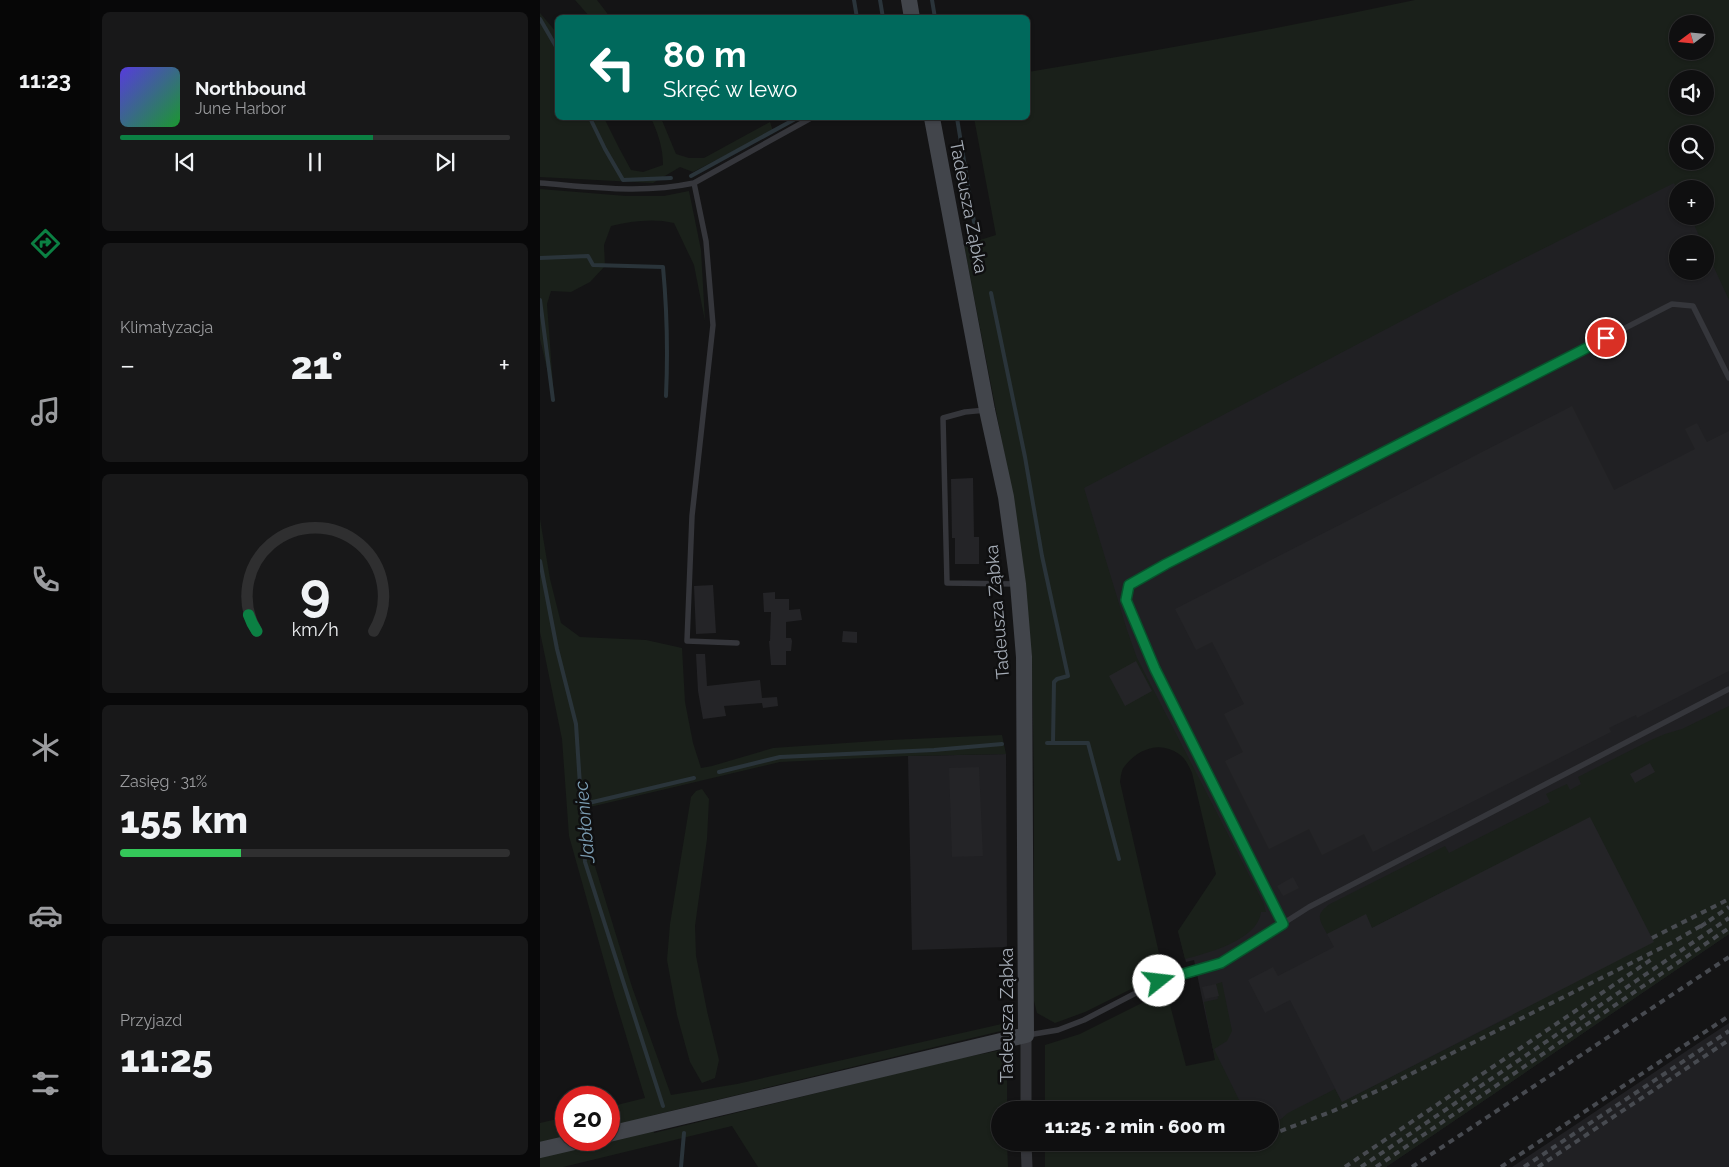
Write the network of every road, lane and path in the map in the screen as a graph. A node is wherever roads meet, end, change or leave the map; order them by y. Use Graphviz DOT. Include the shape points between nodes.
graph roads {
  1 [pos="909,0"];
  2 [pos="912,15"];
  3 [pos="807,120"];
  4 [pos="932,120"];
  5 [pos="694,182"];
  6 [pos="540,183"];
  7 [pos="1729,378"];
  8 [pos="988,410"];
  9 [pos="1018,584"];
  10 [pos="737,643"];
  11 [pos="1729,689"];
  12 [pos="1283,924"];
  13 [pos="1026,1035"];
  14 [pos="1026,1101"];
  15 [pos="620,1131"];
  16 [pos="555,1147"];
  17 [pos="540,1150"];
  18 [pos="1026,1151"];
  19 [pos="1027,1167"];
  1 -- 2 [label="street"];
  3 -- 5 [label="lane"];
  4 -- 8 [label="street, Tadeusza Ząbka"];
  5 -- 6 [label="lane" via="670,188 636,190"];
  5 -- 10 [label="lane" via="706,241 713,325 692,516 686,641"];
  7 -- 12 [label="lane" via="1693,306 1672,304 1148,572 1129,585 1126,600 1155,669"];
  8 -- 9 [label="street, Tadeusza Ząbka" via="1006,497"];
  8 -- 9 [label="lane" via="943,418 947,583"];
  9 -- 13 [label="street, Tadeusza Ząbka" via="1024,657"];
  11 -- 12 [label="lane" via="1309,907"];
  12 -- 13 [label="lane" via="1221,963 1159,981 1067,1027"];
  13 -- 14 [label="street, Tadeusza Ząbka"];
  13 -- 15 [label="street"];
  16 -- 17 [label="street"];
  18 -- 19 [label="street"];
}
